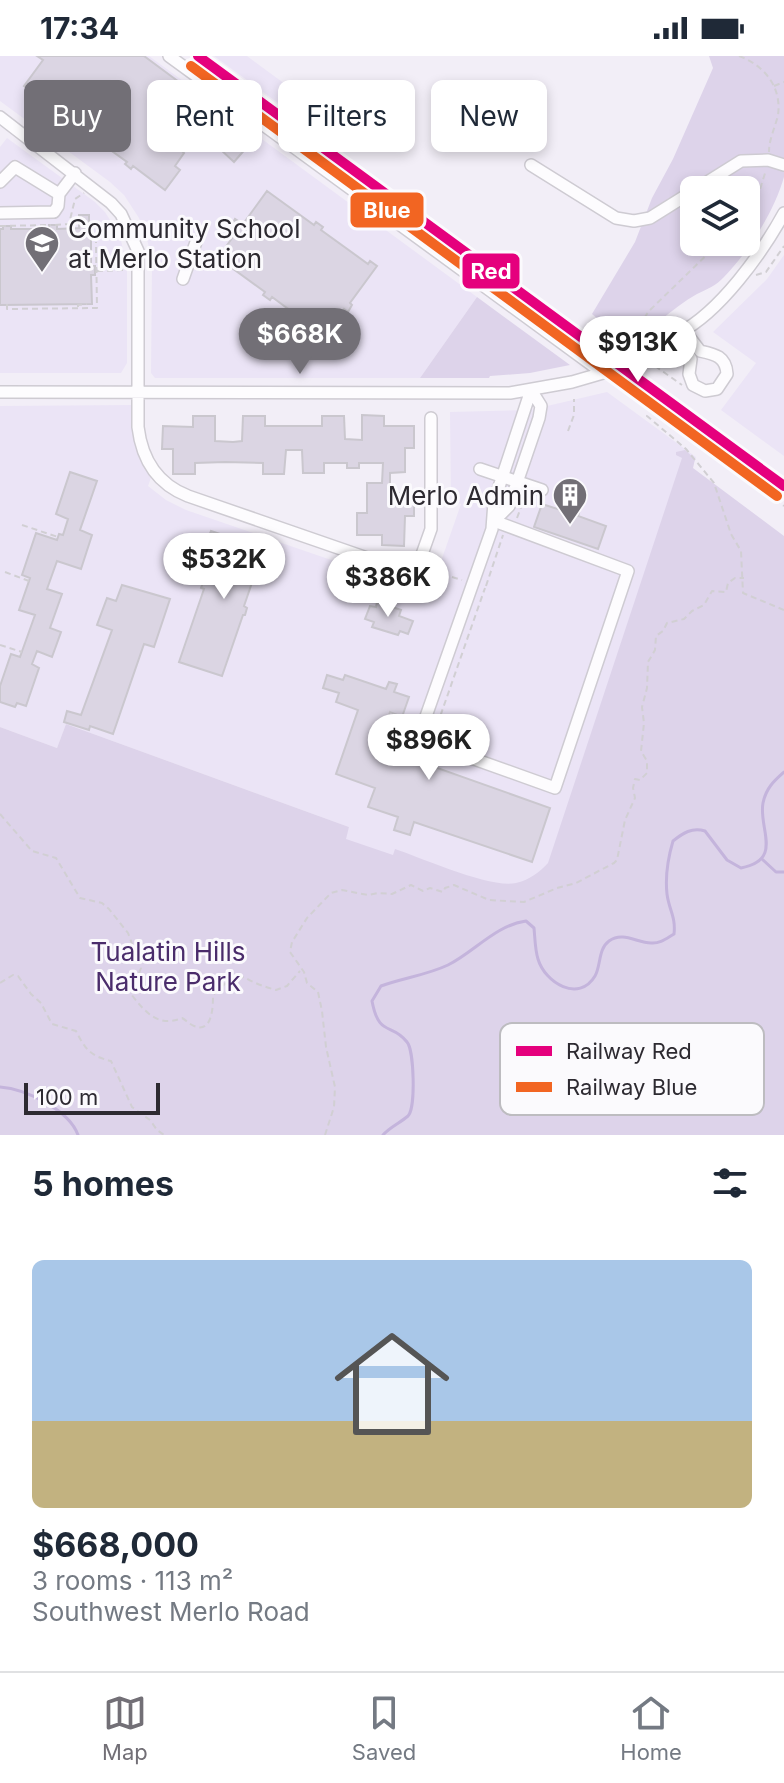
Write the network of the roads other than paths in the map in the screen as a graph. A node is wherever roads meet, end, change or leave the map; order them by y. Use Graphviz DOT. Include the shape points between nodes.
graph roads {
  1 [pos="169,56"];
  2 [pos="0,117"];
  3 [pos="531,165"];
  4 [pos="784,165"];
  5 [pos="75,173"];
  6 [pos="0,182"];
  7 [pos="59,194"];
  8 [pos="0,213"];
  9 [pos="784,213"];
  10 [pos="196,242"];
  11 [pos="183,279"];
  12 [pos="681,332"];
  13 [pos="603,373"];
  14 [pos="531,390"];
  15 [pos="0,392"];
  16 [pos="139,394"];
  17 [pos="431,418"];
  18 [pos="480,469"];
  19 [pos="503,477"];
  20 [pos="518,482"];
  21 [pos="542,490"];
  22 [pos="494,521"];
  23 [pos="415,574"];
  24 [pos="422,588"];
  1 -- 13 [label="street"];
  2 -- 5 [label="street"];
  3 -- 4 [label="street" via="616,218 634,221 650,218 741,161"];
  5 -- 7 [label="street"];
  5 -- 16 [label="street" via="121,214 138,251"];
  6 -- 7 [label="street" via="15,167"];
  7 -- 8 [label="street" via="54,212"];
  9 -- 12 [label="street" via="739,279"];
  10 -- 11 [label="street"];
  12 -- 12 [label="street" via="693,385 717,389 727,368 720,357 700,351"];
  12 -- 13 [label="street" via="676,344 639,364"];
  13 -- 14 [label="street"];
  14 -- 16 [label="street"];
  14 -- 19 [label="street"];
  14 -- 20 [label="street" via="541,406"];
  15 -- 16 [label="street"];
  16 -- 23 [label="street" via="142,446 155,474 175,491"];
  17 -- 23 [label="street" via="431,529"];
  18 -- 19 [label="street"];
  19 -- 20 [label="street"];
  19 -- 22 [label="street"];
  20 -- 21 [label="street"];
  20 -- 22 [label="street" via="509,506"];
  22 -- 22 [label="street" via="418,739 555,788 628,573"];
  23 -- 24 [label="street" via="425,578"];
}
